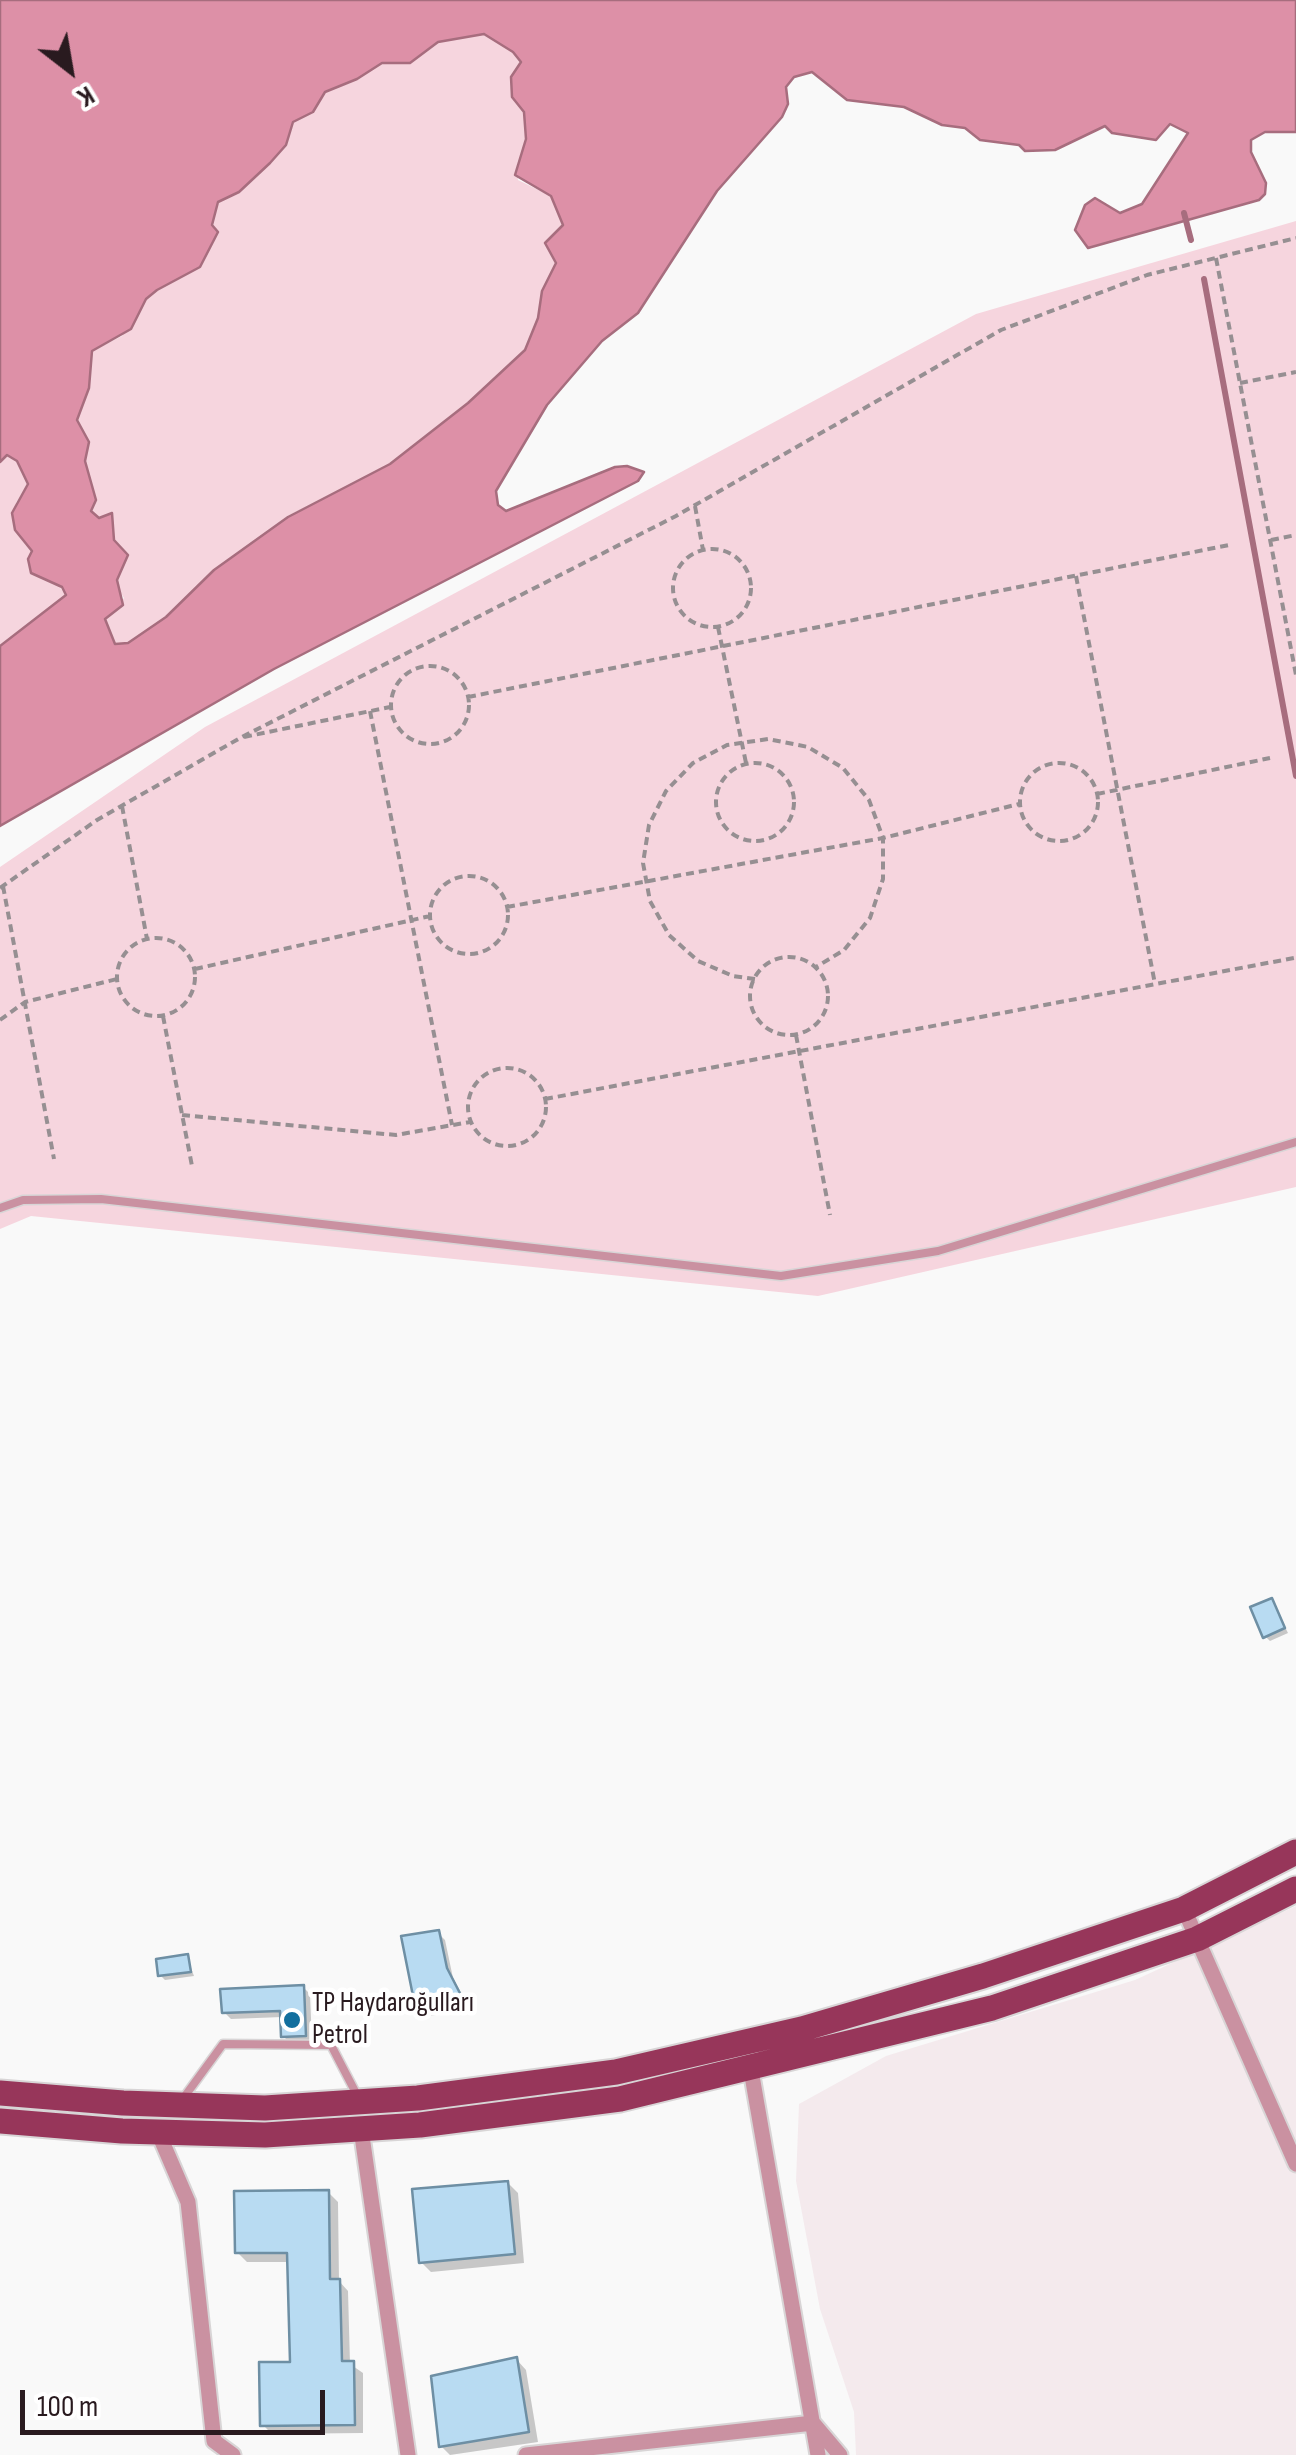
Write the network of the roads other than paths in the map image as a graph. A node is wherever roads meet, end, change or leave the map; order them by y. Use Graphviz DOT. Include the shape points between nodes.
graph roads {
  1 [pos="1296,1142"];
  2 [pos="0,1208"];
  3 [pos="1296,1852"];
  4 [pos="1296,1889"];
  5 [pos="1184,1910"];
  6 [pos="1197,1939"];
  7 [pos="750,2070"];
  8 [pos="0,2093"];
  9 [pos="360,2101"];
  10 [pos="178,2105"];
  11 [pos="0,2121"];
  12 [pos="361,2129"];
  13 [pos="158,2132"];
  14 [pos="1296,2164"];
  15 [pos="813,2423"];
  16 [pos="233,2455"];
  17 [pos="408,2455"];
  18 [pos="526,2455"];
  19 [pos="818,2455"];
  20 [pos="840,2455"];
  1 -- 2 [label="lane" via="938,1250 781,1276 101,1199 23,1200"];
  3 -- 5 [label="main road"];
  4 -- 6 [label="main road"];
  5 -- 6 [label="street"];
  5 -- 9 [label="main road" via="784,2034 616,2072"];
  6 -- 7 [label="main road" via="992,2008"];
  6 -- 14 [label="street"];
  7 -- 12 [label="main road" via="620,2099"];
  7 -- 15 [label="street"];
  8 -- 10 [label="main road"];
  9 -- 10 [label="main road"];
  9 -- 10 [label="lane" via="331,2045 223,2044"];
  11 -- 13 [label="main road"];
  12 -- 13 [label="main road"];
  12 -- 17 [label="street"];
  13 -- 16 [label="street" via="188,2202 214,2441"];
  15 -- 18 [label="street"];
  15 -- 19 [label="street"];
  15 -- 20 [label="street"];
}
